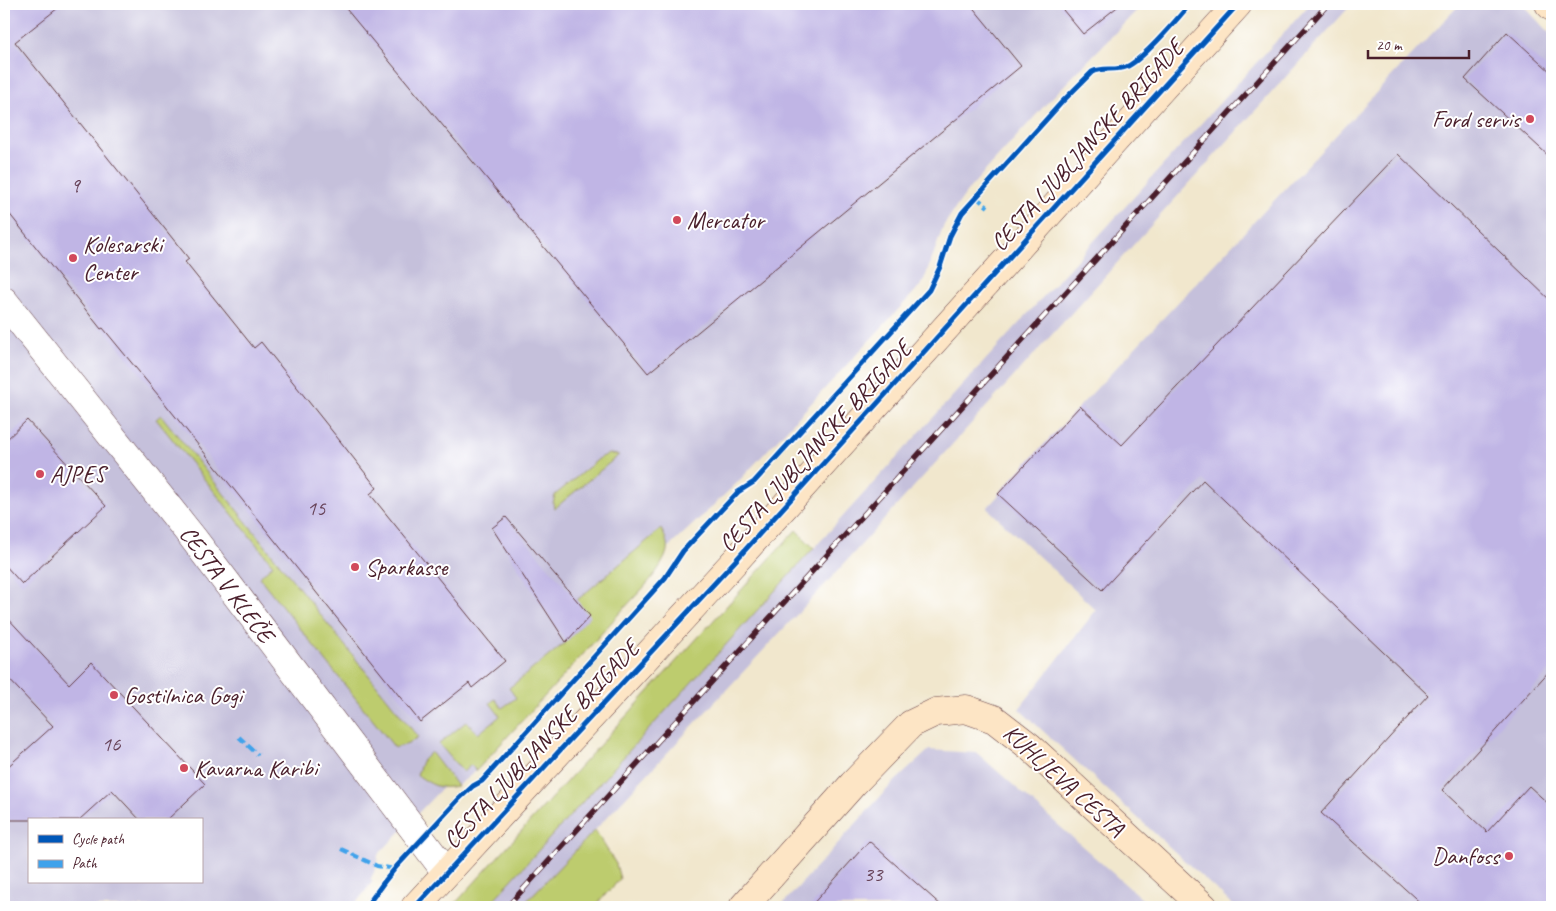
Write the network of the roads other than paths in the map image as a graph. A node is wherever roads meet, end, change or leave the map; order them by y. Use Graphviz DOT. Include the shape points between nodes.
graph roads {
  1 [pos="1238,4"];
  2 [pos="1549,4"];
  3 [pos="1552,7"];
  4 [pos="4,300"];
  5 [pos="446,872"];
  6 [pos="415,907"];
  7 [pos="743,907"];
  8 [pos="1204,907"];
  1 -- 5 [label="street, CESTA LJUBLJANSKE BRIGADE" via="736,560"];
  2 -- 3 [label="street"];
  4 -- 5 [label="street, CESTA V KLEČE" via="199,546"];
  5 -- 6 [label="street, CESTA LJUBLJANSKE BRIGADE"];
  7 -- 8 [label="street, KUHLJEVA CESTA" via="911,724 936,712 966,709 994,719 1028,746"];
}
